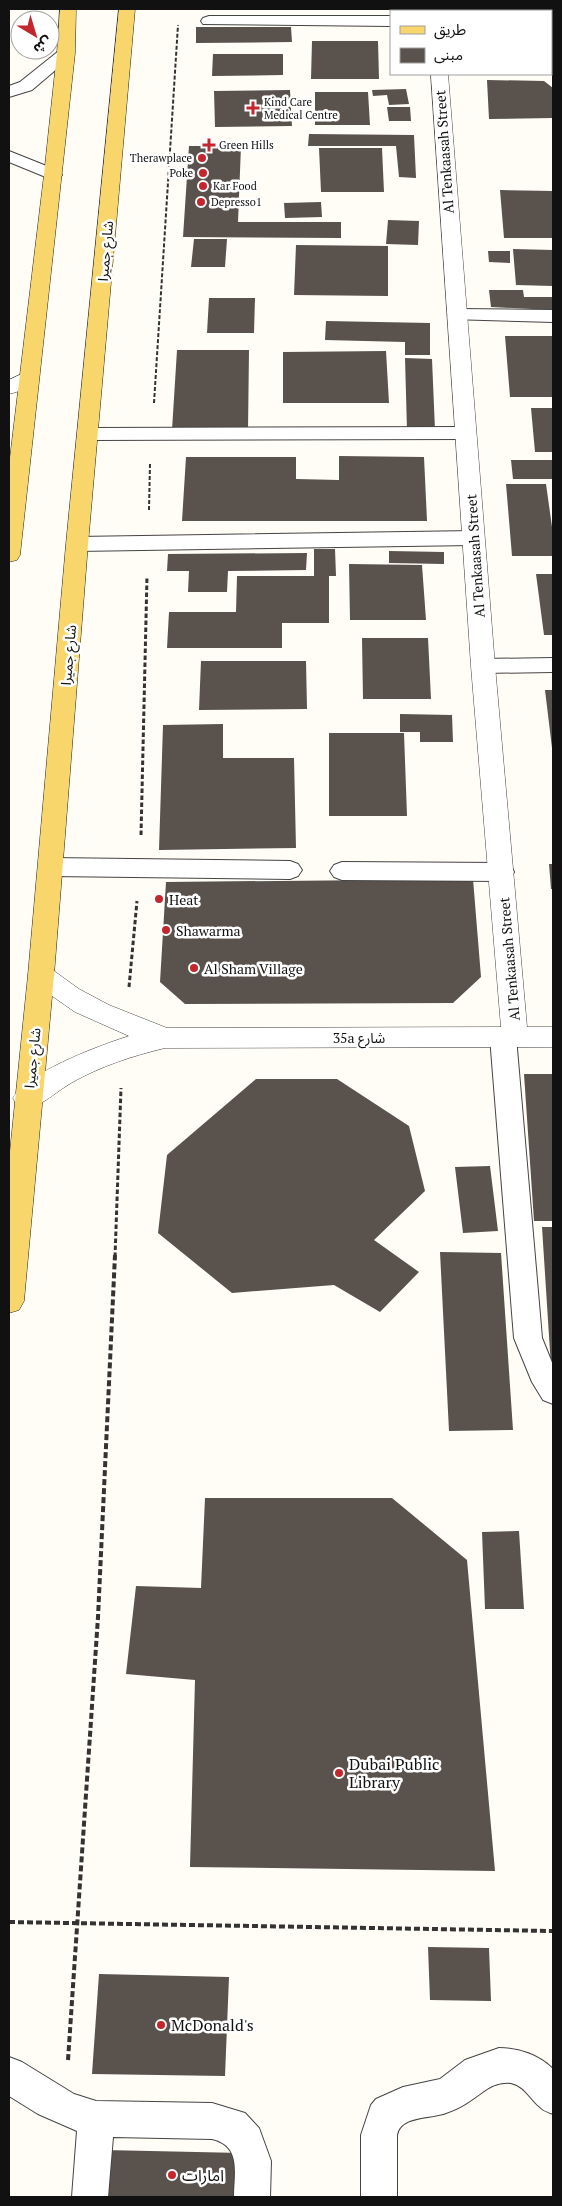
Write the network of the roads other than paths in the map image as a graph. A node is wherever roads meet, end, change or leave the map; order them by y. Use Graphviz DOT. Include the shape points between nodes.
graph roads {
  1 [pos="68,9"];
  2 [pos="128,9"];
  3 [pos="209,21"];
  4 [pos="390,22"];
  5 [pos="66,53"];
  6 [pos="438,75"];
  7 [pos="9,92"];
  8 [pos="9,156"];
  9 [pos="18,176"];
  10 [pos="53,176"];
  11 [pos="456,315"];
  12 [pos="553,316"];
  13 [pos="28,377"];
  14 [pos="9,388"];
  15 [pos="466,433"];
  16 [pos="88,434"];
  17 [pos="14,469"];
  18 [pos="474,538"];
  19 [pos="77,544"];
  20 [pos="9,554"];
  21 [pos="553,665"];
  22 [pos="483,666"];
  23 [pos="50,867"];
  24 [pos="290,870"];
  25 [pos="342,871"];
  26 [pos="502,872"];
  27 [pos="41,975"];
  28 [pos="509,1037"];
  29 [pos="553,1037"];
  30 [pos="166,1038"];
  31 [pos="28,1098"];
  32 [pos="9,1301"];
  33 [pos="553,1391"];
  34 [pos="9,2075"];
  35 [pos="553,2096"];
  36 [pos="80,2114"];
  37 [pos="90,2197"];
  38 [pos="252,2197"];
  39 [pos="379,2197"];
  1 -- 5 [label="main road"];
  2 -- 16 [label="main road, شارع جميرا"];
  3 -- 4 [label="lane"];
  5 -- 7 [label="lane" via="26,86"];
  5 -- 10 [label="main road"];
  6 -- 11 [label="street, Al Tenkaasah Street"];
  8 -- 10 [label="lane"];
  9 -- 10 [label="lane"];
  10 -- 13 [label="main road"];
  11 -- 12 [label="lane"];
  11 -- 15 [label="street, Al Tenkaasah Street"];
  13 -- 14 [label="street"];
  13 -- 17 [label="main road"];
  15 -- 16 [label="lane"];
  15 -- 18 [label="street, Al Tenkaasah Street"];
  16 -- 19 [label="main road, شارع جميرا"];
  17 -- 20 [label="main road"];
  18 -- 19 [label="lane"];
  18 -- 22 [label="street, Al Tenkaasah Street"];
  19 -- 23 [label="main road, شارع جميرا"];
  21 -- 22 [label="lane"];
  22 -- 26 [label="street, Al Tenkaasah Street"];
  23 -- 24 [label="lane"];
  23 -- 27 [label="main road, شارع جميرا"];
  25 -- 26 [label="lane"];
  26 -- 28 [label="street, Al Tenkaasah Street"];
  27 -- 30 [label="street, 35a شارع" via="84,1006"];
  27 -- 31 [label="main road, شارع جميرا"];
  28 -- 29 [label="street, 35a شارع"];
  28 -- 30 [label="street, 35a شارع"];
  28 -- 33 [label="lane" via="528,1338"];
  30 -- 31 [label="street, 35a شارع" via="123,1048 78,1066"];
  31 -- 32 [label="main road, شارع جميرا"];
  34 -- 36 [label="lane"];
  35 -- 39 [label="lane" via="534,2075 506,2064 491,2066 446,2096 394,2109 385,2116 379,2129"];
  36 -- 37 [label="lane"];
  36 -- 38 [label="lane" via="212,2121 232,2126 246,2141 253,2161"];
}
